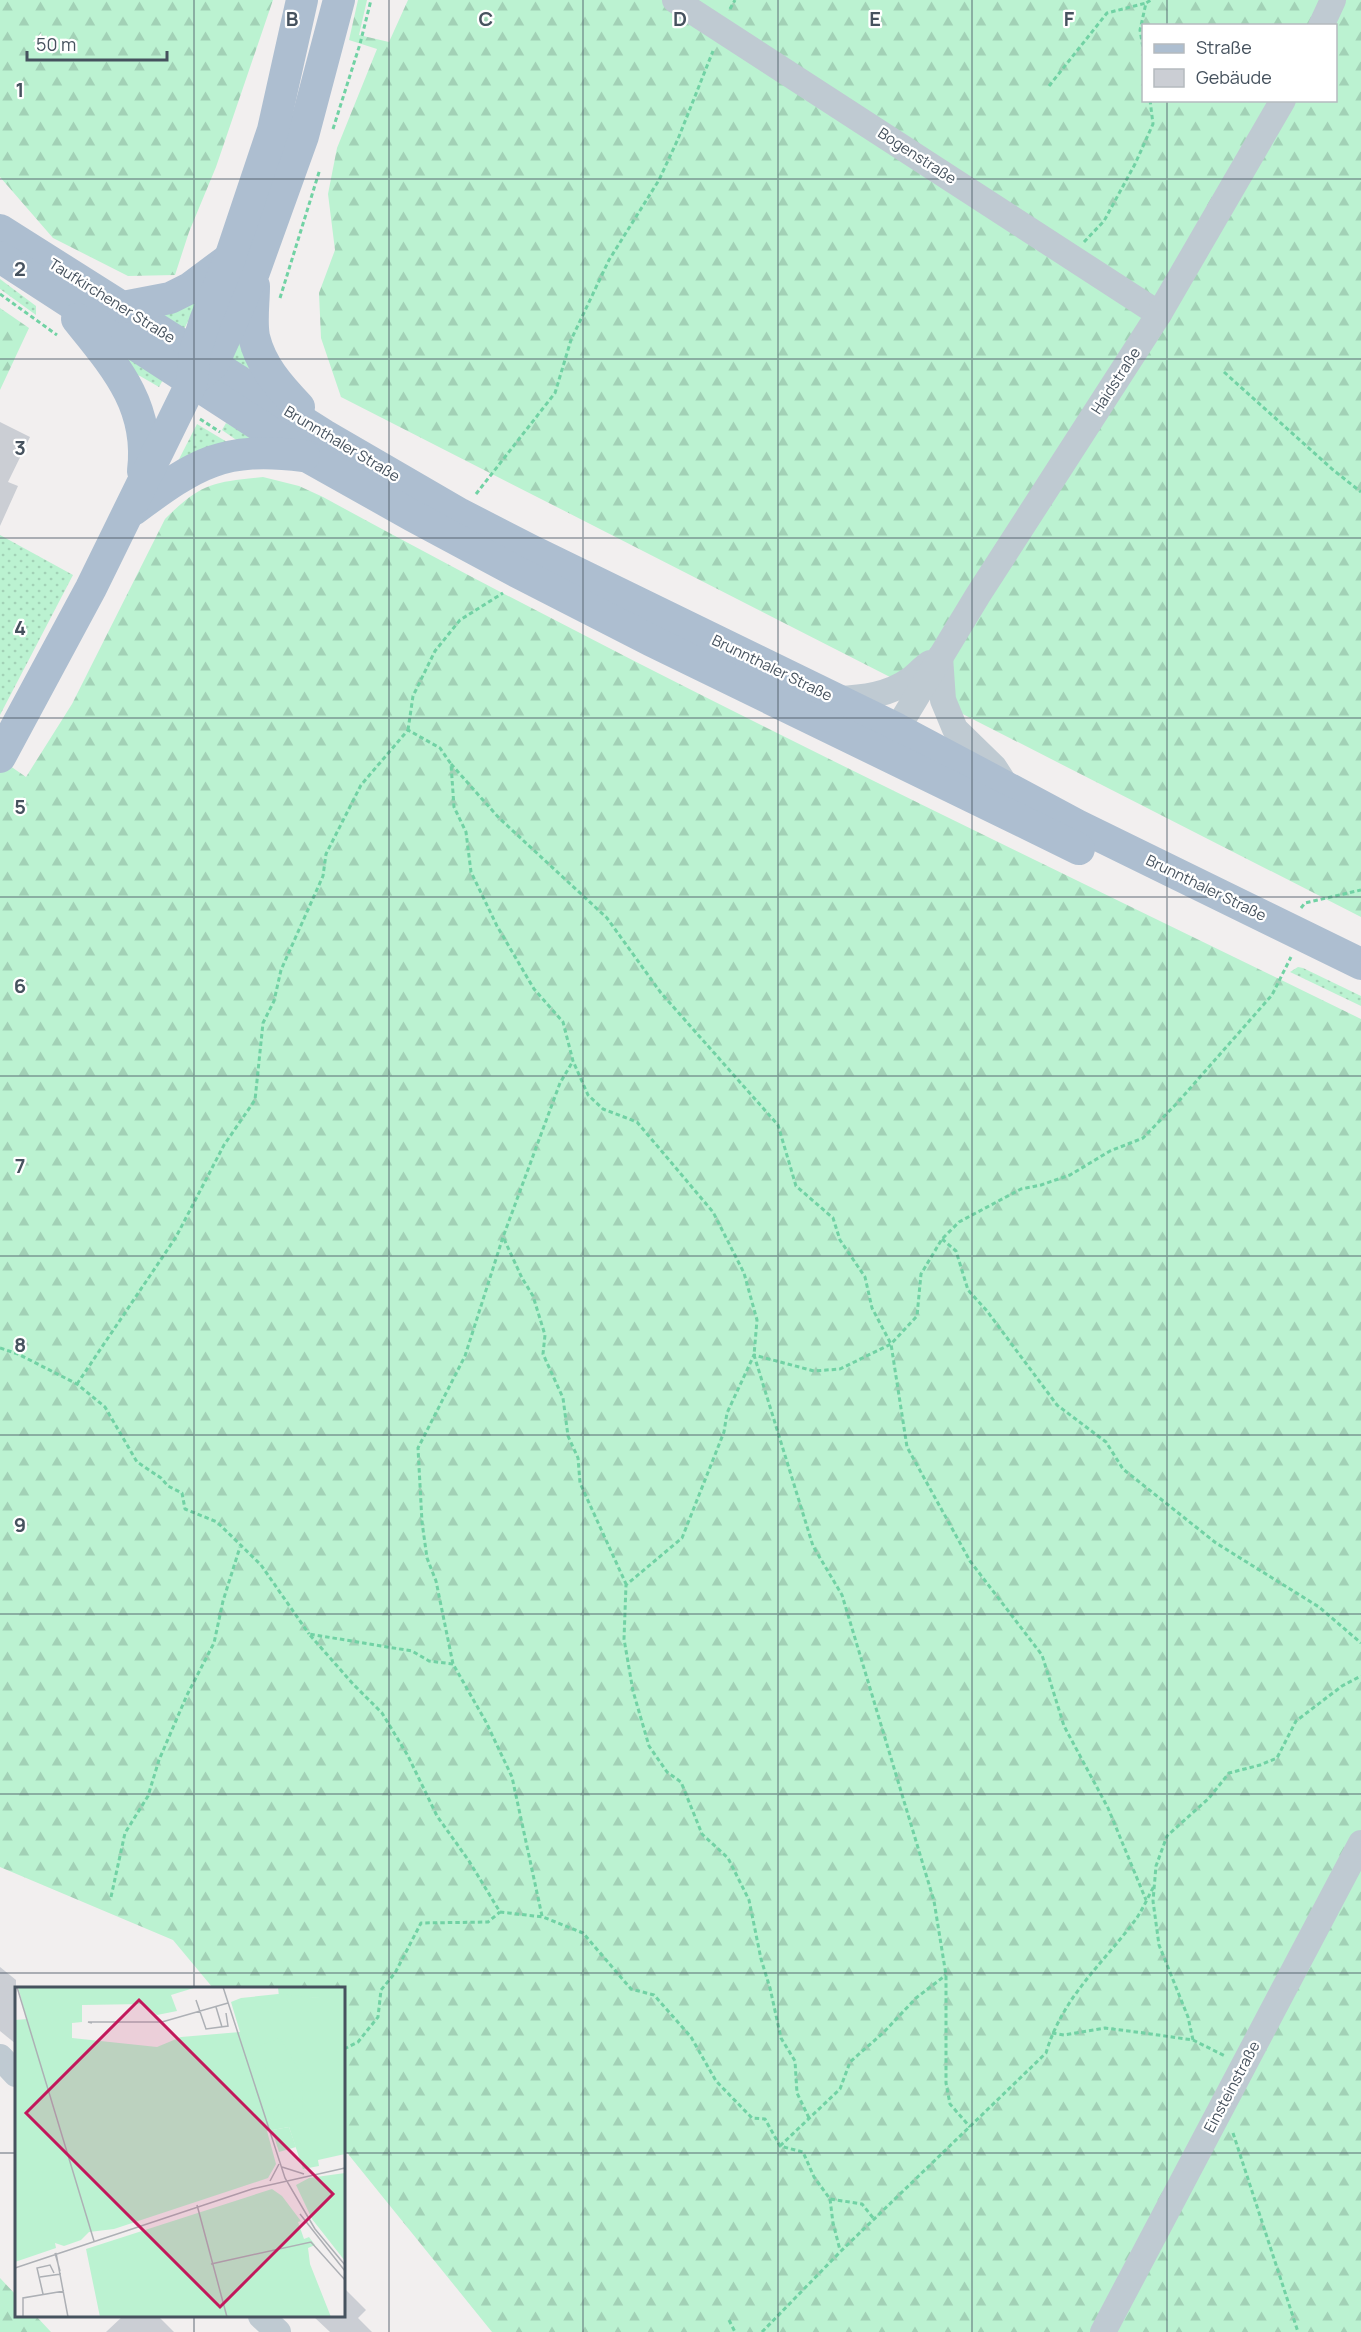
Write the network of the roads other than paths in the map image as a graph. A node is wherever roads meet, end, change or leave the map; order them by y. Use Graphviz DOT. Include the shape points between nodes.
graph roads {
  1 [pos="302,0"];
  2 [pos="339,0"];
  3 [pos="675,0"];
  4 [pos="1333,0"];
  5 [pos="1322,24"];
  6 [pos="1282,102"];
  7 [pos="0,230"];
  8 [pos="0,257"];
  9 [pos="242,265"];
  10 [pos="57,296"];
  11 [pos="123,307"];
  12 [pos="1159,314"];
  13 [pos="200,366"];
  14 [pos="316,446"];
  15 [pos="141,486"];
  16 [pos="127,515"];
  17 [pos="940,657"];
  18 [pos="837,699"];
  19 [pos="891,742"];
  20 [pos="0,757"];
  21 [pos="1006,786"];
  22 [pos="1361,964"];
  23 [pos="1361,986"];
  24 [pos="1361,1843"];
  25 [pos="0,2057"];
  26 [pos="15,2072"];
  27 [pos="262,2317"];
  28 [pos="278,2332"];
  29 [pos="1103,2332"];
  1 -- 9 [label="main road"];
  2 -- 9 [label="main road" via="303,136"];
  3 -- 12 [label="street, Bogenstraße"];
  4 -- 5 [label="street"];
  6 -- 12 [label="street, Haidstraße"];
  7 -- 11 [label="main road, Taufkirchener Straße"];
  8 -- 10 [label="main road, Taufkirchener Straße"];
  9 -- 11 [label="main road" via="170,298"];
  9 -- 13 [label="main road"];
  9 -- 14 [label="main road" via="254,336 263,363"];
  10 -- 13 [label="main road, Taufkirchener Straße"];
  10 -- 15 [label="main road" via="107,357 137,408 146,451"];
  11 -- 13 [label="main road, Taufkirchener Straße"];
  12 -- 17 [label="street, Haidstraße"];
  13 -- 14 [label="main road, Brunnthaler Straße"];
  13 -- 15 [label="main road"];
  14 -- 16 [label="main road" via="215,459 178,477"];
  14 -- 18 [label="main road, Brunnthaler Straße"];
  14 -- 19 [label="main road, Brunnthaler Straße" via="519,573"];
  15 -- 16 [label="main road"];
  16 -- 20 [label="main road"];
  17 -- 18 [label="street, Haidstraße" via="890,690"];
  17 -- 19 [label="street, Haidstraße"];
  17 -- 21 [label="street" via="943,700 955,729 994,767"];
  18 -- 19 [label="main road, Brunnthaler Straße"];
  19 -- 21 [label="main road, Brunnthaler Straße"];
  19 -- 23 [label="main road, Brunnthaler Straße"];
  21 -- 22 [label="main road, Brunnthaler Straße" via="1077,825"];
  24 -- 29 [label="street, Einsteinstraße"];
  25 -- 26 [label="street"];
  27 -- 28 [label="street"];
}
